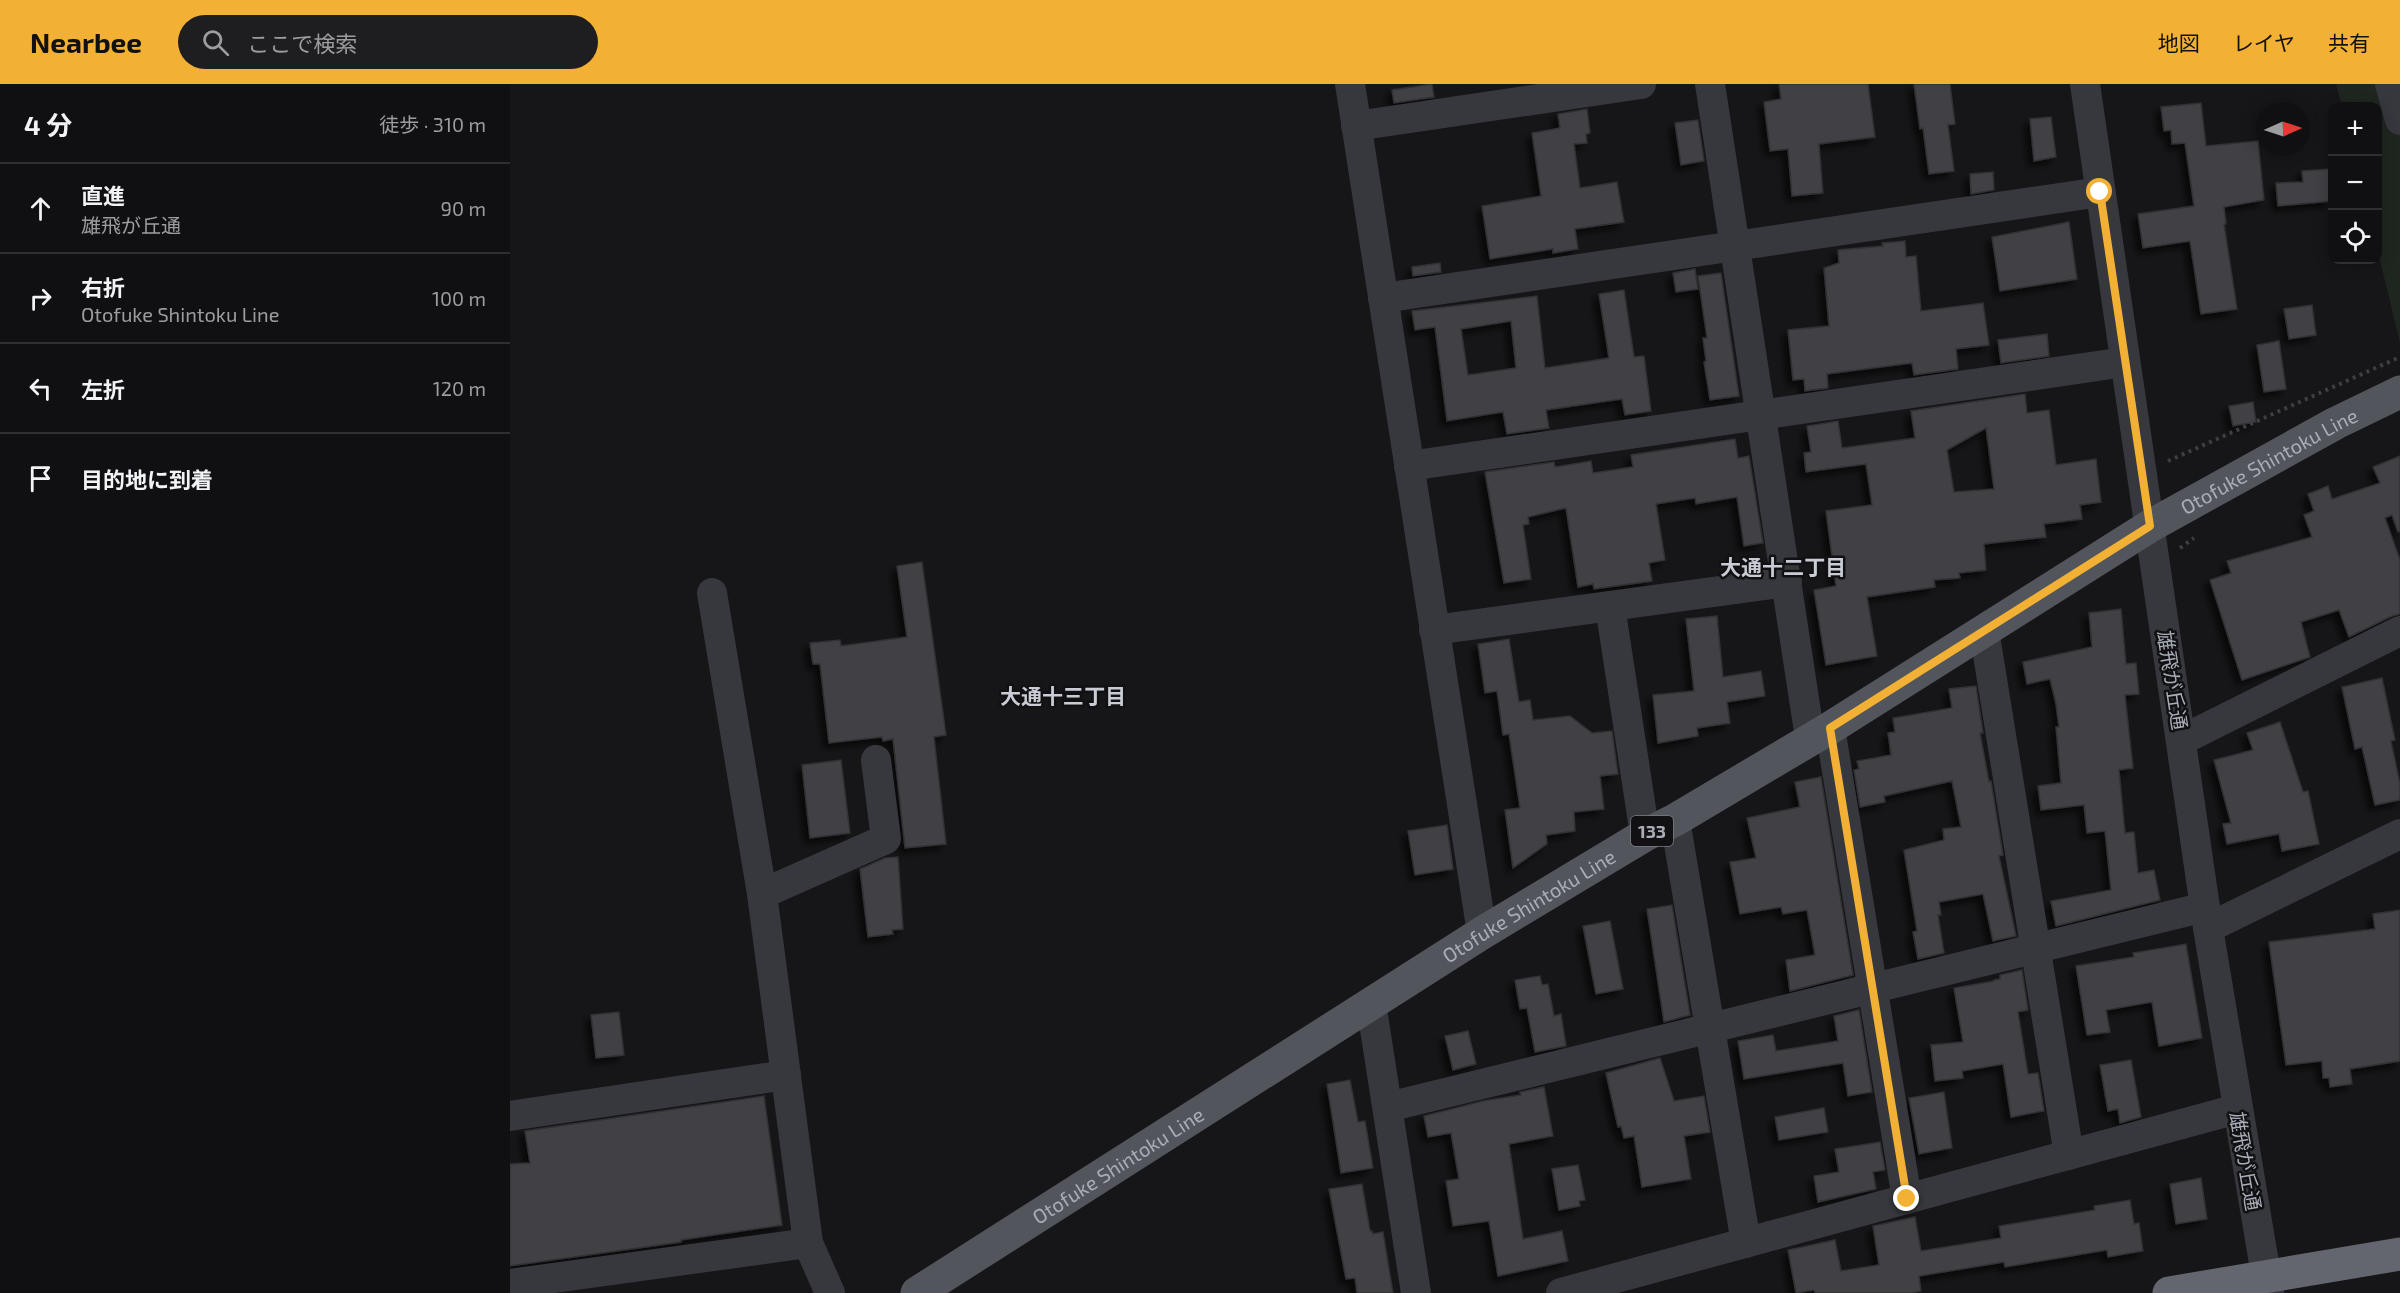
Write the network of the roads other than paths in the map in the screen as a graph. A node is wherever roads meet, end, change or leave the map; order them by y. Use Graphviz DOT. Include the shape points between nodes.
graph roads {
  1 [pos="1350,84"];
  2 [pos="1641,84"];
  3 [pos="1710,84"];
  4 [pos="2085,84"];
  5 [pos="2391,84"];
  6 [pos="2400,120"];
  7 [pos="1356,126"];
  8 [pos="2100,192"];
  9 [pos="1735,246"];
  10 [pos="1383,298"];
  11 [pos="2125,362"];
  12 [pos="2400,392"];
  13 [pos="1761,415"];
  14 [pos="1409,466"];
  15 [pos="2150,526"];
  16 [pos="1787,582"];
  17 [pos="712,593"];
  18 [pos="1610,606"];
  19 [pos="1434,630"];
  20 [pos="1984,630"];
  21 [pos="2400,631"];
  22 [pos="1820,733"];
  23 [pos="2182,740"];
  24 [pos="876,759"];
  25 [pos="1675,820"];
  26 [pos="2400,834"];
  27 [pos="1645,835"];
  28 [pos="762,894"];
  29 [pos="2207,917"];
  30 [pos="1482,933"];
  31 [pos="2036,948"];
  32 [pos="1873,988"];
  33 [pos="1371,1004"];
  34 [pos="1710,1027"];
  35 [pos="786,1076"];
  36 [pos="1388,1107"];
  37 [pos="2237,1109"];
  38 [pos="510,1116"];
  39 [pos="2069,1155"];
  40 [pos="1907,1199"];
  41 [pos="808,1243"];
  42 [pos="1746,1243"];
  43 [pos="2400,1254"];
  44 [pos="510,1284"];
  45 [pos="2268,1284"];
  46 [pos="830,1293"];
  47 [pos="917,1293"];
  48 [pos="1416,1293"];
  49 [pos="1561,1293"];
  50 [pos="2169,1293"];
  1 -- 7 [label="street"];
  2 -- 7 [label="street"];
  3 -- 9 [label="street"];
  4 -- 8 [label="street, 雄飛が丘通"];
  5 -- 6 [label="street"];
  7 -- 10 [label="street"];
  8 -- 9 [label="street"];
  8 -- 11 [label="street, 雄飛が丘通"];
  9 -- 10 [label="street"];
  9 -- 13 [label="street"];
  10 -- 14 [label="street"];
  11 -- 13 [label="street"];
  11 -- 15 [label="street, 雄飛が丘通"];
  12 -- 15 [label="main road, Otofuke Shintoku Line / 133"];
  13 -- 14 [label="street"];
  13 -- 16 [label="street"];
  14 -- 19 [label="street"];
  15 -- 20 [label="main road, Otofuke Shintoku Line / 133"];
  15 -- 23 [label="street, 雄飛が丘通"];
  16 -- 18 [label="street"];
  16 -- 22 [label="street"];
  17 -- 28 [label="street"];
  18 -- 19 [label="street"];
  18 -- 27 [label="street"];
  19 -- 30 [label="street"];
  20 -- 22 [label="main road, Otofuke Shintoku Line / 133"];
  20 -- 31 [label="street"];
  21 -- 23 [label="street"];
  22 -- 25 [label="main road, Otofuke Shintoku Line / 133"];
  22 -- 32 [label="street"];
  23 -- 29 [label="street, 雄飛が丘通"];
  24 -- 28 [label="street" via="886,839"];
  25 -- 27 [label="main road, Otofuke Shintoku Line / 133"];
  25 -- 34 [label="street"];
  26 -- 29 [label="street"];
  27 -- 30 [label="main road, Otofuke Shintoku Line / 133"];
  28 -- 35 [label="street"];
  29 -- 31 [label="street"];
  29 -- 37 [label="street, 雄飛が丘通"];
  30 -- 33 [label="main road, Otofuke Shintoku Line / 133"];
  31 -- 32 [label="street"];
  31 -- 39 [label="street"];
  32 -- 34 [label="street"];
  32 -- 40 [label="street"];
  33 -- 36 [label="street"];
  33 -- 47 [label="main road, Otofuke Shintoku Line / 133"];
  34 -- 36 [label="street"];
  34 -- 42 [label="street"];
  35 -- 38 [label="street"];
  35 -- 41 [label="street"];
  36 -- 48 [label="street"];
  37 -- 39 [label="street"];
  37 -- 45 [label="street, 雄飛が丘通"];
  39 -- 40 [label="street"];
  40 -- 42 [label="street"];
  41 -- 44 [label="street"];
  41 -- 46 [label="street"];
  42 -- 49 [label="street"];
  43 -- 45 [label="highway"];
  45 -- 50 [label="highway"];
}
